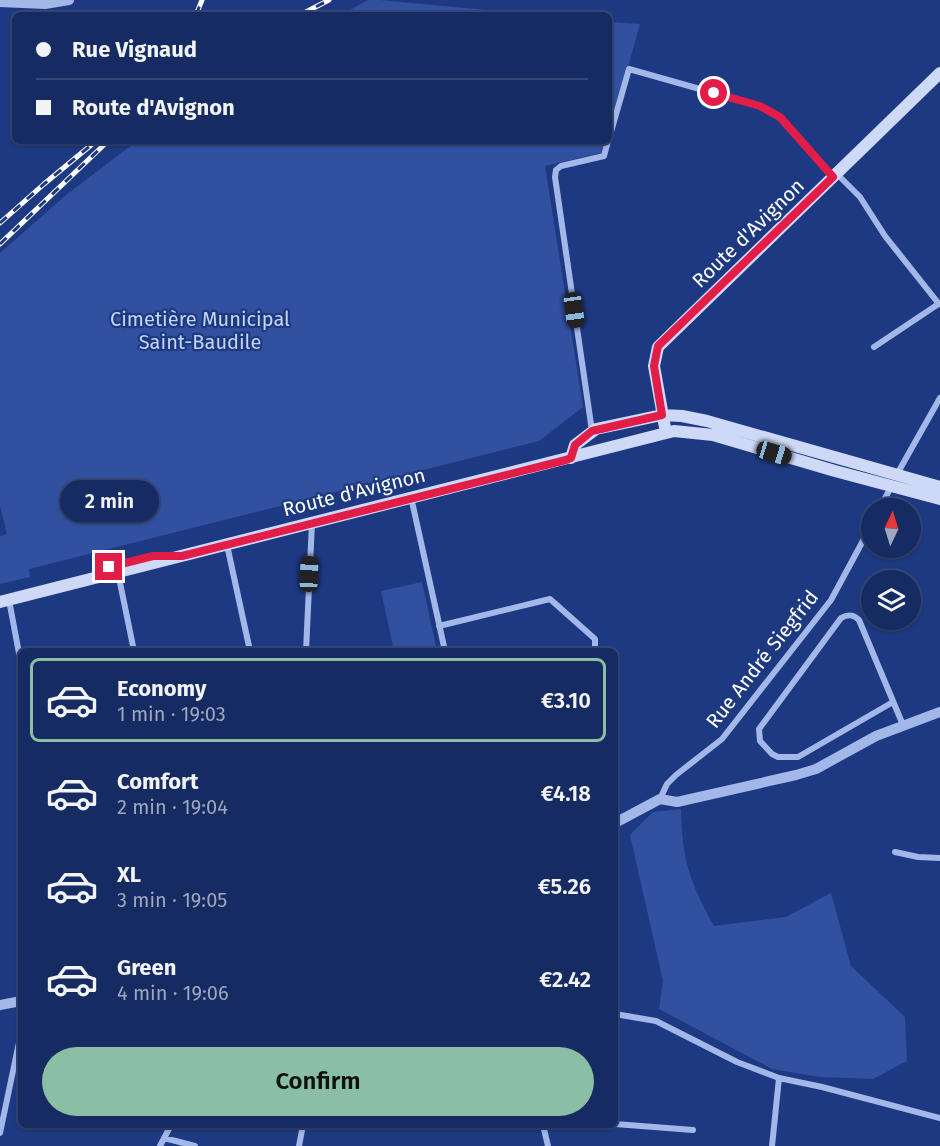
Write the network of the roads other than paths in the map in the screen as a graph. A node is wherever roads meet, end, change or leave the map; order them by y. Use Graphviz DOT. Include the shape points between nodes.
graph roads {
  1 [pos="69,0"];
  2 [pos="0,2"];
  3 [pos="940,73"];
  4 [pos="612,129"];
  5 [pos="608,144"];
  6 [pos="835,175"];
  7 [pos="940,303"];
  8 [pos="874,347"];
  9 [pos="940,398"];
  10 [pos="662,415"];
  11 [pos="592,431"];
  12 [pos="666,433"];
  13 [pos="571,458"];
  14 [pos="893,481"];
  15 [pos="940,487"];
  16 [pos="411,497"];
  17 [pos="885,498"];
  18 [pos="940,499"];
  19 [pos="312,523"];
  20 [pos="226,544"];
  21 [pos="861,544"];
  22 [pos="182,556"];
  23 [pos="118,573"];
  24 [pos="3,599"];
  25 [pos="440,626"];
  26 [pos="133,648"];
  27 [pos="249,648"];
  28 [pos="306,648"];
  29 [pos="444,648"];
  30 [pos="595,648"];
  31 [pos="18,653"];
  32 [pos="893,702"];
  33 [pos="940,711"];
  34 [pos="903,725"];
  35 [pos="660,799"];
  36 [pos="618,821"];
  37 [pos="895,852"];
  38 [pos="940,858"];
  39 [pos="18,1002"];
  40 [pos="0,1005"];
  41 [pos="618,1015"];
  42 [pos="18,1045"];
  43 [pos="779,1078"];
  44 [pos="4,1100"];
  45 [pos="940,1118"];
  46 [pos="618,1124"];
  47 [pos="169,1128"];
  48 [pos="302,1128"];
  49 [pos="544,1128"];
  50 [pos="693,1130"];
  51 [pos="0,1133"];
  52 [pos="164,1138"];
  53 [pos="160,1146"];
  54 [pos="195,1146"];
  55 [pos="299,1146"];
  56 [pos="548,1146"];
  57 [pos="772,1146"];
  1 -- 2 [label="street" via="45,4"];
  3 -- 6 [label="main road, Route d'Avignon"];
  4 -- 6 [label="street" via="629,69 760,106 780,117"];
  5 -- 11 [label="street" via="604,156 561,166 555,177"];
  6 -- 7 [label="street" via="861,197 885,236"];
  6 -- 10 [label="main road, Route d'Avignon" via="658,346 654,366"];
  7 -- 8 [label="street"];
  9 -- 14 [label="street"];
  10 -- 11 [label="main road"];
  10 -- 12 [label="main road, Route d'Avignon"];
  10 -- 14 [label="main road" via="707,421"];
  11 -- 13 [label="main road" via="575,445"];
  12 -- 13 [label="main road, Route d'Avignon"];
  12 -- 14 [label="main road" via="713,435"];
  13 -- 16 [label="main road, Route d'Avignon"];
  14 -- 15 [label="main road"];
  14 -- 17 [label="street"];
  14 -- 18 [label="main road"];
  16 -- 19 [label="main road, Route d'Avignon"];
  16 -- 25 [label="street"];
  19 -- 20 [label="main road, Route d'Avignon"];
  19 -- 28 [label="street"];
  20 -- 22 [label="main road, Route d'Avignon"];
  20 -- 27 [label="street"];
  21 -- 35 [label="street, Rue André Siegfrid" via="831,600 722,739 676,775"];
  22 -- 23 [label="main road, Route d'Avignon"];
  22 -- 24 [label="main road, Route d'Avignon" via="153,556"];
  23 -- 24 [label="main road, Route d'Avignon"];
  23 -- 26 [label="street"];
  24 -- 31 [label="street"];
  25 -- 29 [label="street"];
  25 -- 30 [label="street" via="550,599 596,639"];
  32 -- 32 [label="street" via="859,620 846,615 759,729 760,741 778,757 798,758"];
  32 -- 34 [label="street"];
  33 -- 34 [label="street"];
  34 -- 35 [label="street" via="796,776 677,802"];
  35 -- 36 [label="street"];
  37 -- 38 [label="street"];
  39 -- 40 [label="street"];
  41 -- 43 [label="street" via="656,1021 737,1062"];
  42 -- 44 [label="street"];
  43 -- 45 [label="street"];
  43 -- 57 [label="street"];
  44 -- 51 [label="street"];
  46 -- 50 [label="street"];
  47 -- 52 [label="street"];
  48 -- 55 [label="street"];
  49 -- 56 [label="street"];
  52 -- 53 [label="street"];
  52 -- 54 [label="street"];
}
